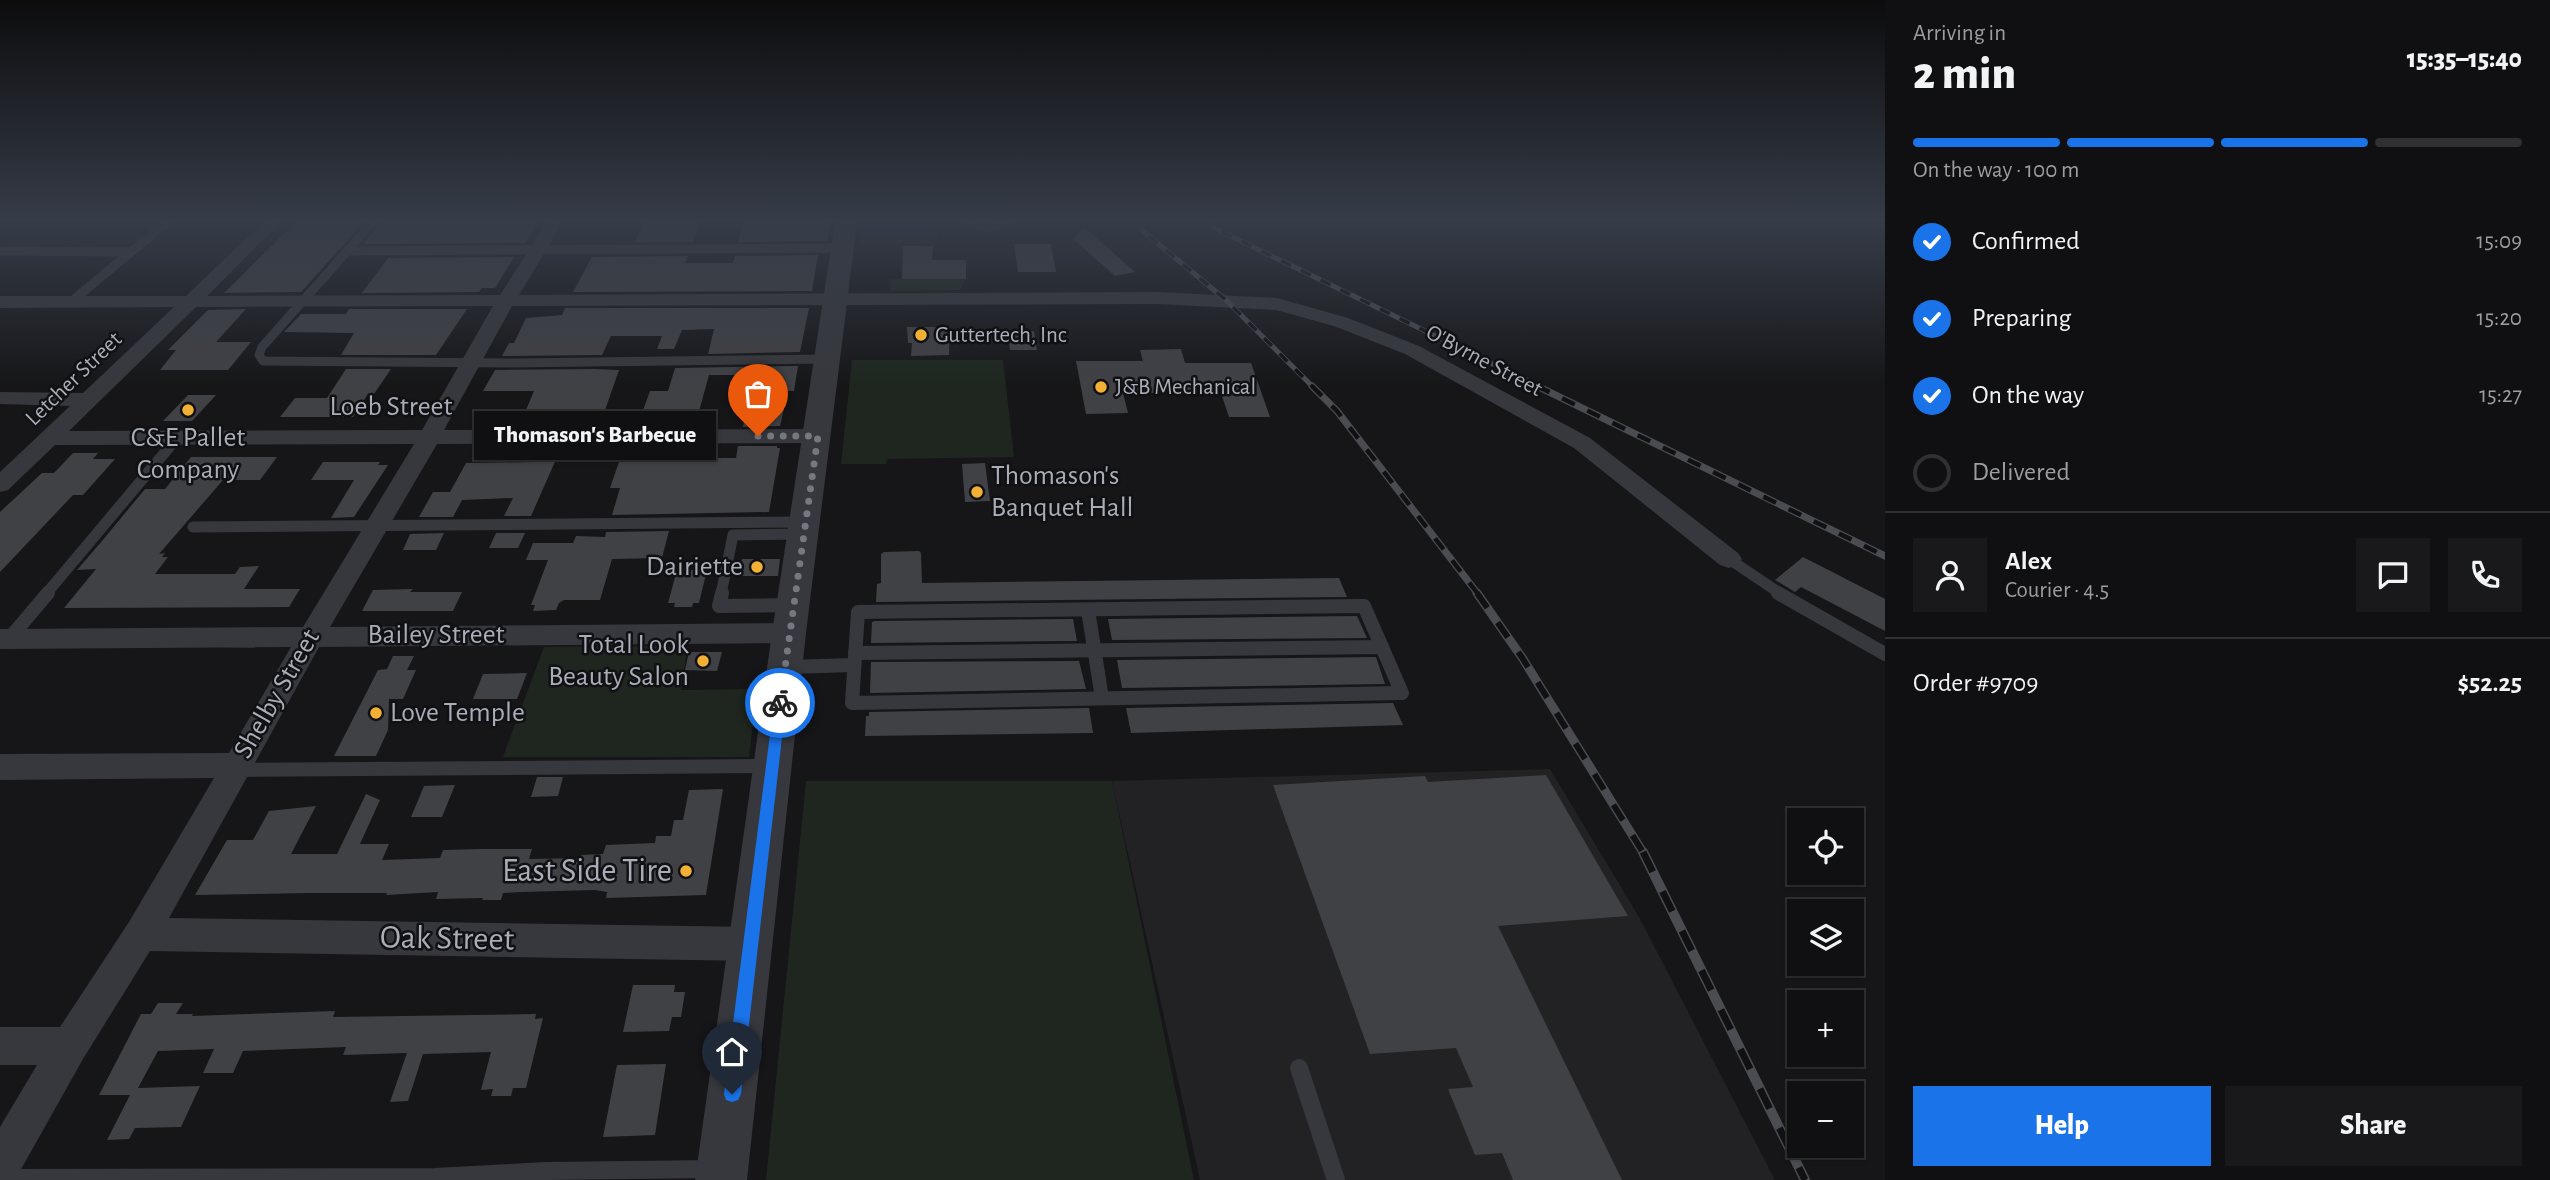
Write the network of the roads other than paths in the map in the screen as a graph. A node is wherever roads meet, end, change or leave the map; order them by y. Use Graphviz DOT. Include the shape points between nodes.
graph roads {
  1 [pos="101,277"];
  2 [pos="216,277"];
  3 [pos="324,277"];
  4 [pos="521,277"];
  5 [pos="839,277"];
  6 [pos="836,299"];
  7 [pos="506,300"];
  8 [pos="72,301"];
  9 [pos="191,301"];
  10 [pos="303,301"];
  11 [pos="0,302"];
  12 [pos="828,359"];
  13 [pos="473,363"];
  14 [pos="0,398"];
  15 [pos="88,400"];
  16 [pos="818,436"];
  17 [pos="429,437"];
  18 [pos="48,438"];
  19 [pos="177,438"];
  20 [pos="0,485"];
  21 [pos="377,524"];
  22 [pos="193,527"];
  23 [pos="805,528"];
  24 [pos="1729,559"];
  25 [pos="1088,610"];
  26 [pos="789,635"];
  27 [pos="311,636"];
  28 [pos="5,639"];
  29 [pos="1382,647"];
  30 [pos="1094,650"];
  31 [pos="1885,654"];
  32 [pos="855,659"];
  33 [pos="1102,698"];
  34 [pos="772,766"];
  35 [pos="0,767"];
  36 [pos="234,768"];
  37 [pos="141,934"];
  38 [pos="752,944"];
  39 [pos="0,1046"];
  40 [pos="70,1046"];
  41 [pos="1299,1068"];
  42 [pos="0,1166"];
  43 [pos="722,1174"];
  44 [pos="0,1178"];
  45 [pos="1336,1180"];
  1 -- 8 [label="lane"];
  2 -- 9 [label="street, Letcher Street"];
  3 -- 10 [label="lane"];
  4 -- 7 [label="street, Shelby Street"];
  5 -- 6 [label="street"];
  6 -- 7 [label="street, O'Byrne Street"];
  6 -- 12 [label="street"];
  6 -- 24 [label="street, O'Byrne Street" via="1226,300 1315,313 1412,350 1582,443"];
  7 -- 10 [label="street, O'Byrne Street"];
  7 -- 13 [label="street, Shelby Street"];
  8 -- 9 [label="street, O'Byrne Street"];
  8 -- 11 [label="street, O'Byrne Street"];
  9 -- 10 [label="street, O'Byrne Street"];
  9 -- 15 [label="street, Letcher Street"];
  10 -- 13 [label="lane" via="262,347 259,355 263,361"];
  12 -- 13 [label="lane"];
  12 -- 16 [label="street"];
  13 -- 17 [label="street, Shelby Street"];
  14 -- 15 [label="street"];
  15 -- 18 [label="street, Letcher Street"];
  16 -- 17 [label="street, Loeb Street"];
  16 -- 23 [label="street"];
  17 -- 19 [label="street, Loeb Street"];
  17 -- 21 [label="street, Shelby Street"];
  18 -- 19 [label="street, Loeb Street"];
  18 -- 20 [label="street, Letcher Street"];
  19 -- 28 [label="lane"];
  21 -- 22 [label="lane"];
  21 -- 23 [label="lane"];
  21 -- 27 [label="street, Shelby Street"];
  23 -- 26 [label="street"];
  23 -- 26 [label="lane" via="733,536 719,606"];
  24 -- 31 [label="lane"];
  25 -- 29 [label="lane" via="1364,606"];
  25 -- 30 [label="lane"];
  25 -- 32 [label="lane" via="858,612"];
  26 -- 27 [label="street, Bailey Street"];
  26 -- 32 [label="lane"];
  26 -- 34 [label="street"];
  27 -- 28 [label="street, Bailey Street"];
  27 -- 36 [label="street, Shelby Street"];
  29 -- 30 [label="lane"];
  29 -- 33 [label="lane" via="1402,693"];
  30 -- 32 [label="lane"];
  30 -- 33 [label="lane"];
  32 -- 33 [label="lane" via="852,703"];
  34 -- 36 [label="lane"];
  34 -- 38 [label="street"];
  35 -- 36 [label="street"];
  36 -- 37 [label="street, Shelby Street"];
  37 -- 38 [label="street, Oak Street"];
  37 -- 40 [label="street, Shelby Street"];
  38 -- 43 [label="street"];
  39 -- 40 [label="street"];
  40 -- 42 [label="street, Shelby Street"];
  41 -- 45 [label="lane"];
  43 -- 44 [label="lane" via="546,1171 435,1177"];
}
